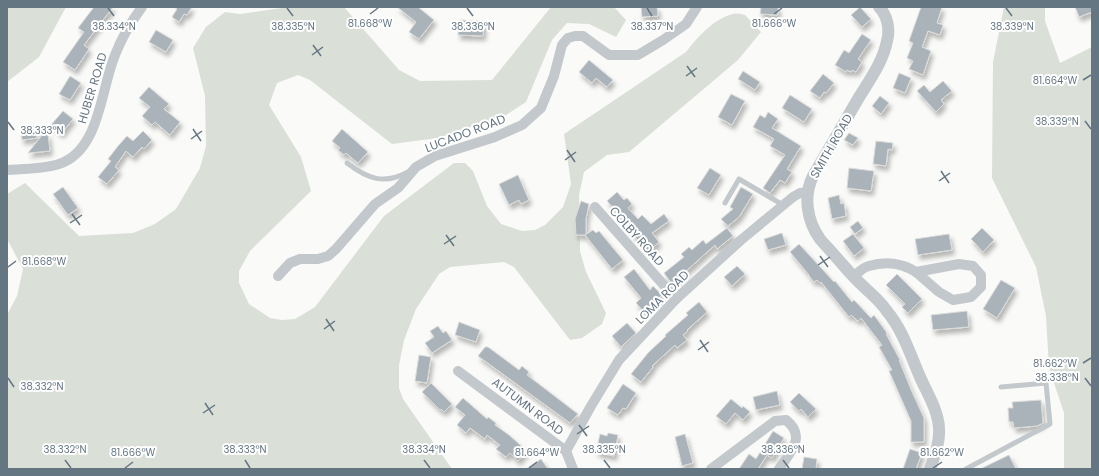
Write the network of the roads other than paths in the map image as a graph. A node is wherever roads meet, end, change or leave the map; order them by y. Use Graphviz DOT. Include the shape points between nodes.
graph roads {
  1 [pos="142,7"];
  2 [pos="697,7"];
  3 [pos="881,8"];
  4 [pos="347,163"];
  5 [pos="416,167"];
  6 [pos="7,170"];
  7 [pos="808,192"];
  8 [pos="725,203"];
  9 [pos="783,205"];
  10 [pos="595,207"];
  11 [pos="916,272"];
  12 [pos="278,276"];
  13 [pos="853,277"];
  14 [pos="676,299"];
  15 [pos="458,370"];
  16 [pos="1001,386"];
  17 [pos="566,451"];
  18 [pos="574,469"];
  19 [pos="711,469"];
  20 [pos="779,469"];
  21 [pos="930,469"];
  22 [pos="966,469"];
  1 -- 6 [label="street, HUBER ROAD" via="129,24 114,56 94,129 85,144 68,160 58,165"];
  2 -- 5 [label="street, LUCADO ROAD" via="686,24 638,55 609,55 583,36 568,38 562,45 554,76 541,108 522,125 495,137 435,156"];
  3 -- 7 [label="street, SMITH ROAD" via="889,29 884,53 813,176"];
  4 -- 5 [label="lane" via="361,173 378,179 403,175"];
  5 -- 12 [label="street, LUCADO ROAD" via="398,188 375,204 336,250 318,259 300,259 290,263"];
  7 -- 9 [label="street, LOMA ROAD" via="800,193"];
  7 -- 13 [label="street, SMITH ROAD" via="808,209 820,238"];
  8 -- 9 [label="lane" via="739,178"];
  9 -- 14 [label="street, LOMA ROAD"];
  10 -- 14 [label="street, COLBY ROAD"];
  11 -- 11 [label="street" via="959,264 974,266 981,275 981,287 971,297 953,300 939,292"];
  11 -- 13 [label="street" via="907,266 889,263 867,266"];
  13 -- 21 [label="street, SMITH ROAD" via="896,322 936,413 939,428 938,448"];
  14 -- 17 [label="street, LOMA ROAD" via="619,360"];
  15 -- 17 [label="street, AUTUMN ROAD"];
  16 -- 22 [label="lane" via="1046,383 1050,424"];
  17 -- 18 [label="street, AUTUMN ROAD"];
  19 -- 20 [label="street" via="775,421 786,420 793,425 797,435 795,445"];
}
